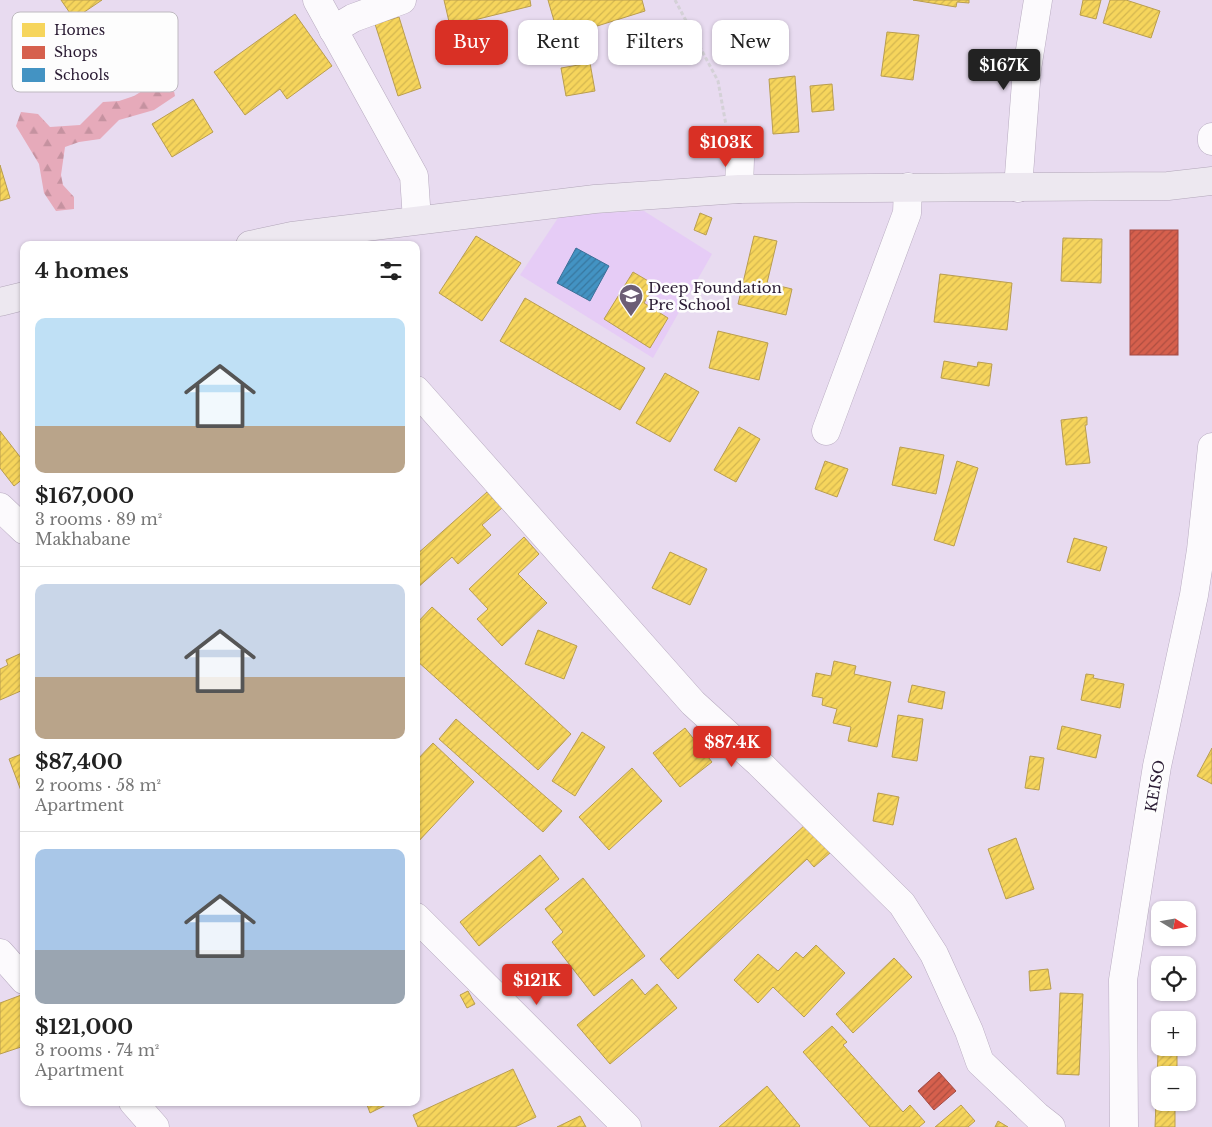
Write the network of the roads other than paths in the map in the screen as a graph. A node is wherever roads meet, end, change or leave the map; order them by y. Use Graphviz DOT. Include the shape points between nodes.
graph roads {
  1 [pos="317,0"];
  2 [pos="402,0"];
  3 [pos="1038,0"];
  4 [pos="333,30"];
  5 [pos="738,152"];
  6 [pos="1212,181"];
  7 [pos="908,187"];
  8 [pos="1018,188"];
  9 [pos="739,189"];
  10 [pos="417,220"];
  11 [pos="294,240"];
  12 [pos="20,297"];
  13 [pos="0,302"];
  14 [pos="420,395"];
  15 [pos="826,431"];
  16 [pos="1212,447"];
  17 [pos="0,507"];
  18 [pos="20,526"];
  19 [pos="420,921"];
  20 [pos="0,953"];
  21 [pos="20,976"];
  22 [pos="137,1106"];
  23 [pos="155,1127"];
  24 [pos="627,1127"];
  25 [pos="1052,1127"];
  26 [pos="1124,1127"];
  1 -- 4 [label="street"];
  2 -- 4 [label="street" via="353,18"];
  3 -- 8 [label="street" via="1027,69"];
  4 -- 10 [label="street" via="414,176"];
  5 -- 9 [label="street"];
  6 -- 8 [label="main road" via="1168,186"];
  7 -- 8 [label="main road"];
  7 -- 9 [label="main road"];
  7 -- 15 [label="street" via="907,213"];
  9 -- 10 [label="main road" via="595,199"];
  10 -- 11 [label="main road"];
  12 -- 13 [label="main road"];
  14 -- 25 [label="street" via="693,703 759,763 902,904 934,954 980,1062"];
  16 -- 26 [label="street, KEISO" via="1194,595 1158,766 1123,980"];
  17 -- 18 [label="street"];
  19 -- 24 [label="street"];
  20 -- 21 [label="street"];
  22 -- 23 [label="street"];
}
